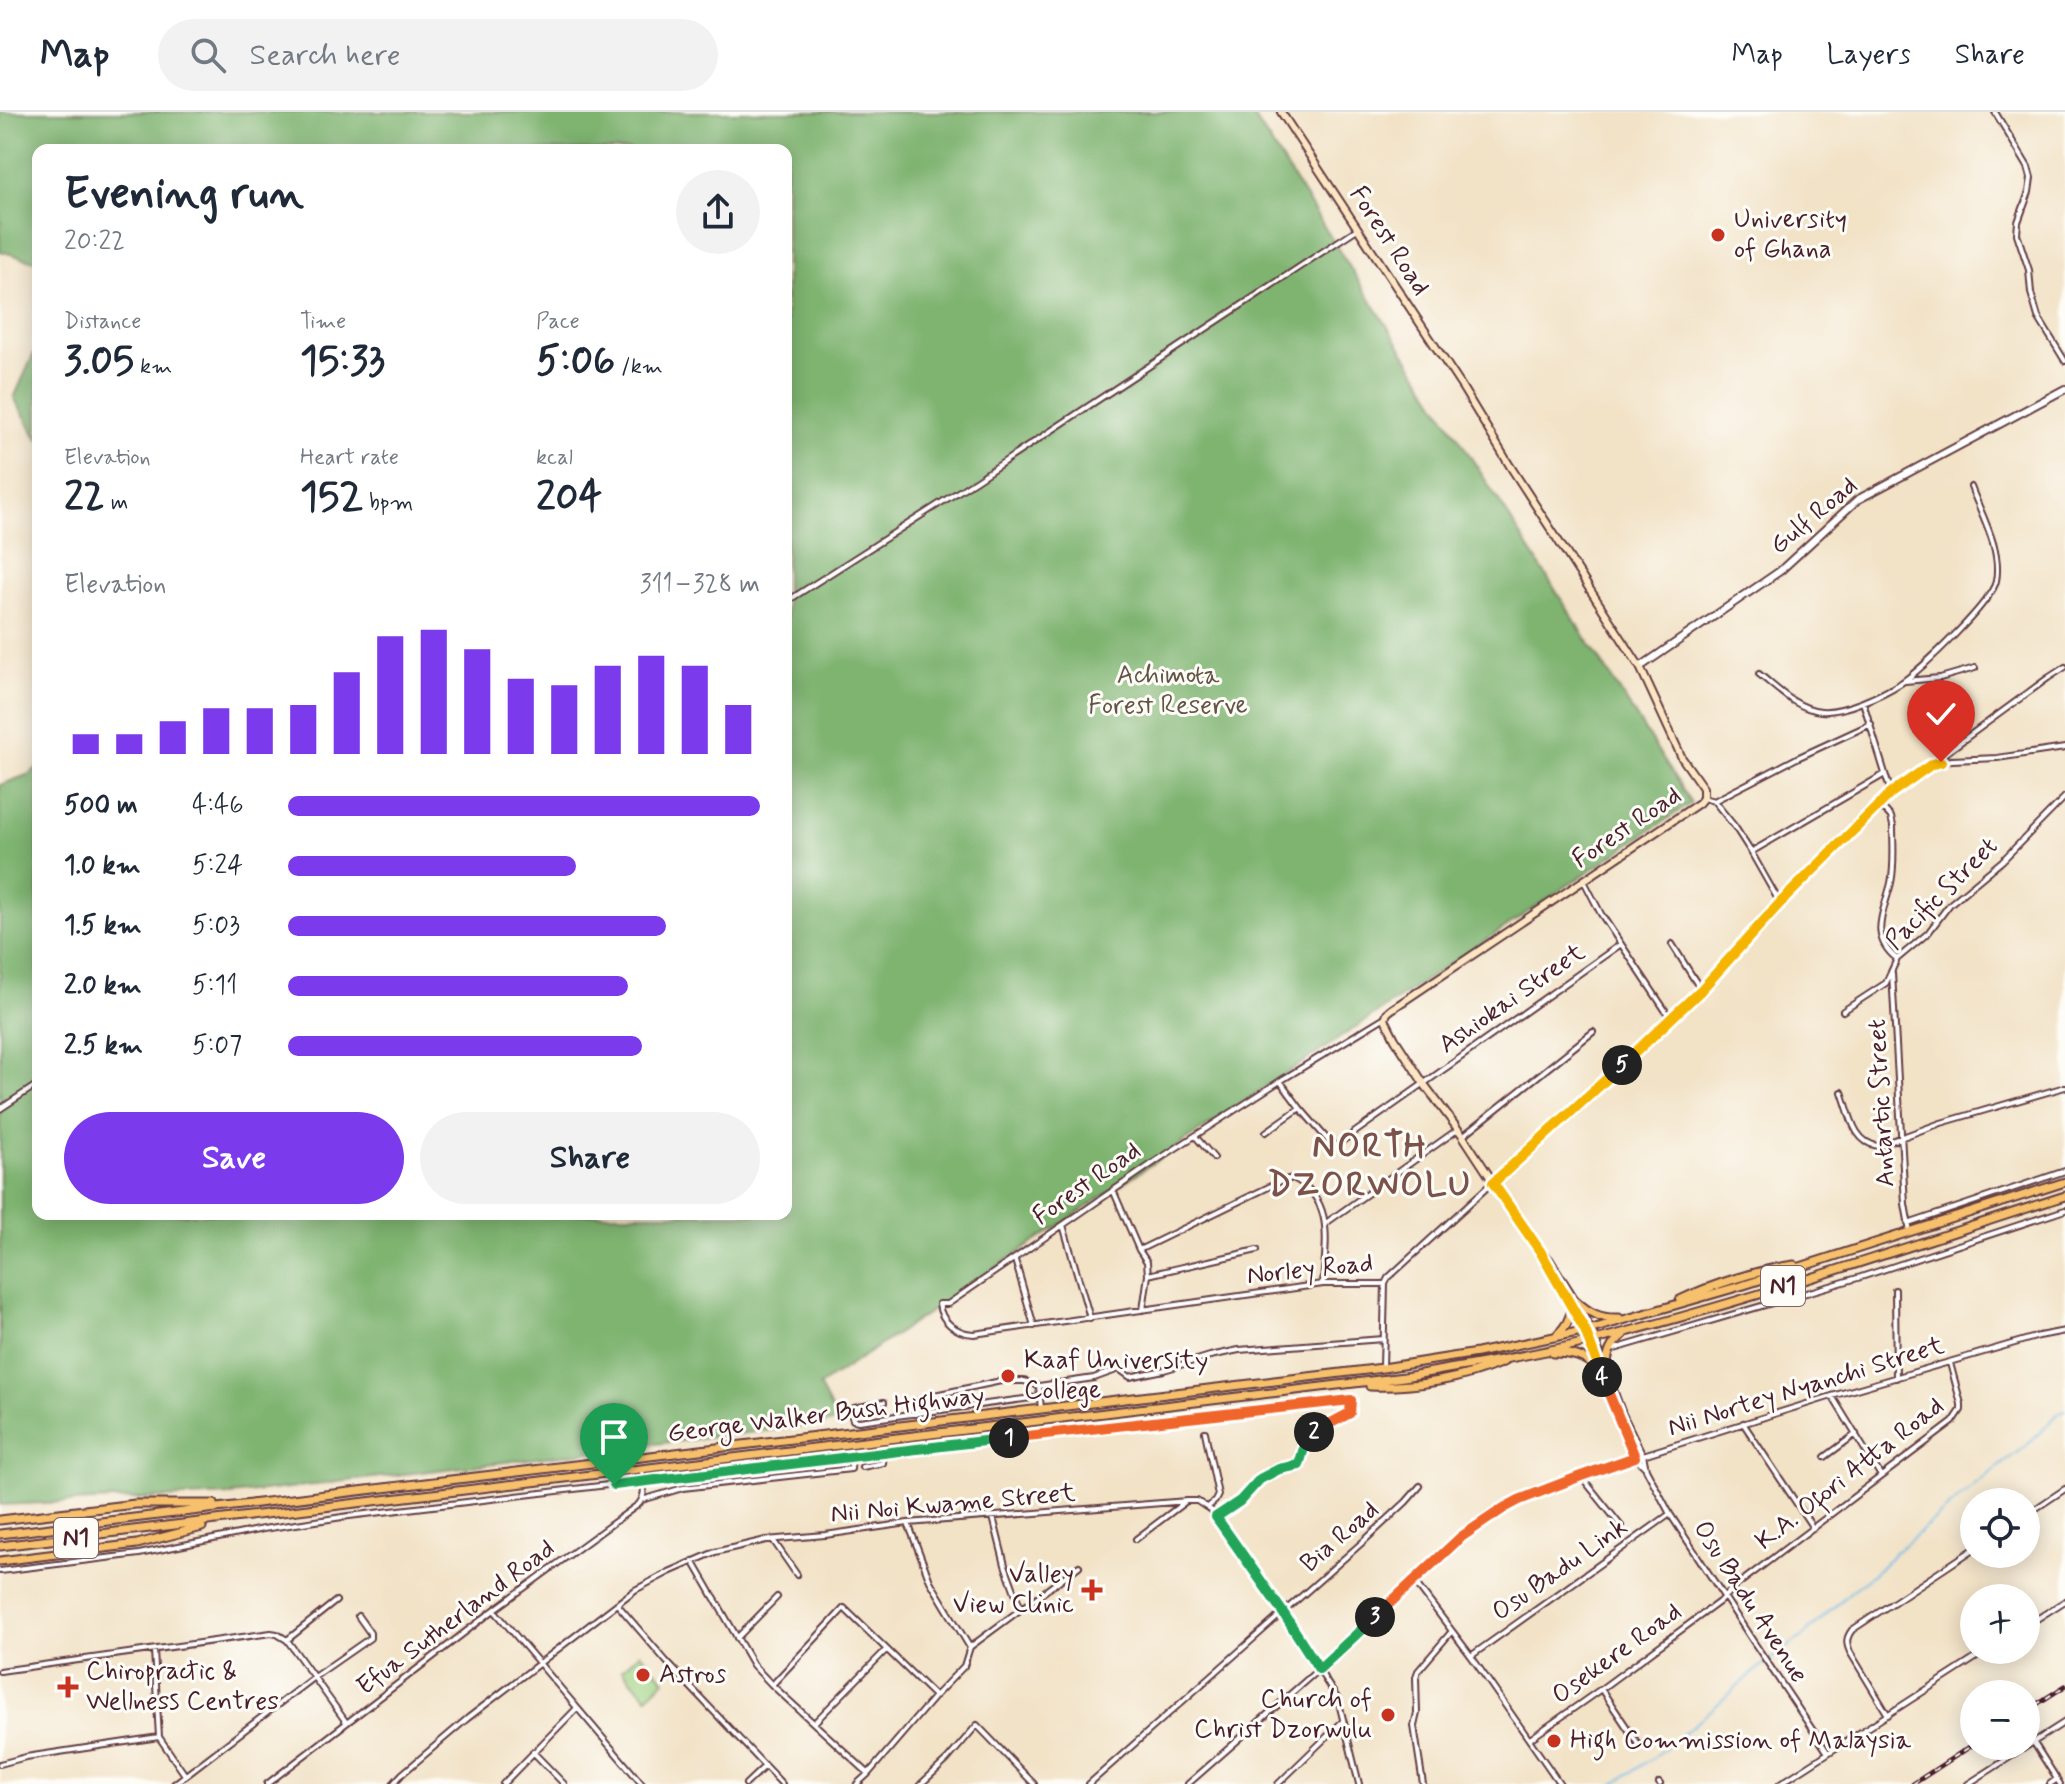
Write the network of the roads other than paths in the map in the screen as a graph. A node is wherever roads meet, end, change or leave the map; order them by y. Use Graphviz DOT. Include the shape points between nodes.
graph roads {
  1 [pos="1281,112"];
  2 [pos="1995,112"];
  3 [pos="1357,229"];
  4 [pos="2065,361"];
  5 [pos="2065,389"];
  6 [pos="1971,487"];
  7 [pos="792,598"];
  8 [pos="1640,667"];
  9 [pos="2065,667"];
  10 [pos="1975,668"];
  11 [pos="1759,674"];
  12 [pos="1903,681"];
  13 [pos="1863,702"];
  14 [pos="1871,724"];
  15 [pos="2065,748"];
  16 [pos="1932,764"];
  17 [pos="1885,774"];
  18 [pos="1891,793"];
  19 [pos="2065,797"];
  20 [pos="1703,798"];
  21 [pos="1714,801"];
  22 [pos="1880,805"];
  23 [pos="1751,852"];
  24 [pos="1584,881"];
  25 [pos="1780,903"];
  26 [pos="1621,944"];
  27 [pos="1672,944"];
  28 [pos="1897,959"];
  29 [pos="1892,971"];
  30 [pos="1701,990"];
  31 [pos="1843,1011"];
  32 [pos="1386,1016"];
  33 [pos="1671,1019"];
  34 [pos="1593,1032"];
  35 [pos="1280,1081"];
  36 [pos="1424,1084"];
  37 [pos="2065,1087"];
  38 [pos="32,1088"];
  39 [pos="1842,1092"];
  40 [pos="1300,1108"];
  41 [pos="0,1109"];
  42 [pos="1266,1132"];
  43 [pos="1460,1132"];
  44 [pos="1195,1136"];
  45 [pos="1901,1136"];
  46 [pos="1214,1158"];
  47 [pos="2065,1171"];
  48 [pos="2065,1182"];
  49 [pos="1493,1183"];
  50 [pos="1113,1190"];
  51 [pos="2065,1196"];
  52 [pos="2065,1210"];
  53 [pos="1326,1223"];
  54 [pos="1063,1225"];
  55 [pos="1909,1228"];
  56 [pos="1139,1250"];
  57 [pos="1257,1250"];
  58 [pos="1015,1260"];
  59 [pos="1148,1275"];
  60 [pos="1323,1284"];
  61 [pos="1385,1284"];
  62 [pos="1895,1290"];
  63 [pos="939,1304"];
  64 [pos="1574,1304"];
  65 [pos="1143,1310"];
  66 [pos="1633,1317"];
  67 [pos="1090,1318"];
  68 [pos="1034,1326"];
  69 [pos="1588,1330"];
  70 [pos="1627,1331"];
  71 [pos="2065,1331"];
  72 [pos="1556,1336"];
  73 [pos="1383,1339"];
  74 [pos="1593,1340"];
  75 [pos="1609,1351"];
  76 [pos="1539,1353"];
  77 [pos="1950,1363"];
  78 [pos="1383,1368"];
  79 [pos="1602,1369"];
  80 [pos="1896,1378"];
  81 [pos="1039,1386"];
  82 [pos="1832,1396"];
  83 [pos="1039,1397"];
  84 [pos="884,1402"];
  85 [pos="1041,1410"];
  86 [pos="916,1414"];
  87 [pos="1743,1423"];
  88 [pos="1205,1432"];
  89 [pos="1856,1434"];
  90 [pos="884,1452"];
  91 [pos="1643,1455"];
  92 [pos="852,1456"];
  93 [pos="1635,1457"];
  94 [pos="1825,1457"];
  95 [pos="800,1462"];
  96 [pos="862,1467"];
  97 [pos="642,1469"];
  98 [pos="1646,1469"];
  99 [pos="802,1475"];
  100 [pos="1581,1476"];
  101 [pos="1882,1476"];
  102 [pos="643,1481"];
  103 [pos="1420,1486"];
  104 [pos="2065,1489"];
  105 [pos="642,1500"];
  106 [pos="1187,1501"];
  107 [pos="240,1504"];
  108 [pos="2040,1506"];
  109 [pos="1208,1507"];
  110 [pos="1670,1514"];
  111 [pos="993,1517"];
  112 [pos="1216,1517"];
  113 [pos="0,1520"];
  114 [pos="223,1521"];
  115 [pos="908,1523"];
  116 [pos="1621,1526"];
  117 [pos="1813,1528"];
  118 [pos="0,1534"];
  119 [pos="1136,1539"];
  120 [pos="773,1540"];
  121 [pos="0,1546"];
  122 [pos="1960,1558"];
  123 [pos="0,1561"];
  124 [pos="693,1561"];
  125 [pos="1079,1566"];
  126 [pos="0,1571"];
  127 [pos="797,1575"];
  128 [pos="1414,1581"];
  129 [pos="777,1597"];
  130 [pos="1724,1597"];
  131 [pos="336,1601"];
  132 [pos="2065,1601"];
  133 [pos="617,1604"];
  134 [pos="1021,1609"];
  135 [pos="494,1610"];
  136 [pos="1282,1611"];
  137 [pos="358,1616"];
  138 [pos="2040,1617"];
  139 [pos="1452,1631"];
  140 [pos="737,1638"];
  141 [pos="287,1640"];
  142 [pos="970,1647"];
  143 [pos="154,1650"];
  144 [pos="886,1650"];
  145 [pos="1471,1656"];
  146 [pos="538,1663"];
  147 [pos="1966,1664"];
  148 [pos="1319,1669"];
  149 [pos="0,1671"];
  150 [pos="314,1677"];
  151 [pos="772,1685"];
  152 [pos="1601,1689"];
  153 [pos="935,1696"];
  154 [pos="576,1709"];
  155 [pos="1888,1715"];
  156 [pos="1344,1721"];
  157 [pos="346,1722"];
  158 [pos="2065,1722"];
  159 [pos="814,1723"];
  160 [pos="159,1737"];
  161 [pos="1530,1739"];
  162 [pos="2040,1739"];
  163 [pos="1638,1744"];
  164 [pos="533,1752"];
  165 [pos="2040,1752"];
  166 [pos="1828,1753"];
  167 [pos="2007,1760"];
  168 [pos="0,1764"];
  169 [pos="765,1766"];
  170 [pos="868,1774"];
  171 [pos="186,1776"];
  172 [pos="2059,1781"];
  173 [pos="271,1783"];
  174 [pos="1556,1783"];
  175 [pos="174,1784"];
  176 [pos="393,1784"];
  177 [pos="503,1784"];
  178 [pos="564,1784"];
  179 [pos="642,1784"];
  180 [pos="746,1784"];
  181 [pos="782,1784"];
  182 [pos="857,1784"];
  183 [pos="921,1784"];
  184 [pos="1034,1784"];
  185 [pos="1089,1784"];
  186 [pos="1188,1784"];
  187 [pos="1278,1784"];
  188 [pos="1359,1784"];
  189 [pos="1423,1784"];
  190 [pos="1780,1784"];
  191 [pos="1968,1784"];
  192 [pos="2050,1784"];
  1 -- 3 [label="main road, Forest Road"];
  2 -- 4 [label="street" via="2028,167 2029,192 2017,234 2038,317"];
  3 -- 7 [label="street"];
  3 -- 8 [label="main road, Forest Road"];
  5 -- 8 [label="street, Gulf Road" via="1857,500 1780,571"];
  6 -- 12 [label="street" via="1991,539 1998,569 1995,586"];
  8 -- 20 [label="main road, Forest Road" via="1682,758 1703,788"];
  9 -- 16 [label="street, Norley Road"];
  10 -- 12 [label="street"];
  11 -- 13 [label="street" via="1807,708 1838,710"];
  12 -- 13 [label="street"];
  13 -- 14 [label="street"];
  14 -- 17 [label="street"];
  14 -- 21 [label="street"];
  15 -- 16 [label="street"];
  16 -- 18 [label="street, Norley Road"];
  17 -- 18 [label="street"];
  17 -- 23 [label="street"];
  18 -- 22 [label="street, Norley Road"];
  19 -- 28 [label="street, Pacific Street"];
  20 -- 21 [label="street"];
  20 -- 24 [label="main road, Forest Road"];
  21 -- 23 [label="street"];
  22 -- 25 [label="street, Norley Road"];
  22 -- 28 [label="street" via="1893,826 1891,881 1881,934 1885,949"];
  23 -- 25 [label="street"];
  24 -- 26 [label="street"];
  24 -- 32 [label="main road, Forest Road"];
  25 -- 30 [label="street, Norley Road"];
  26 -- 33 [label="street"];
  26 -- 36 [label="street, Ashiokai Street"];
  27 -- 30 [label="street"];
  28 -- 29 [label="street, Pacific Street"];
  29 -- 31 [label="street, Pacific Street" via="1886,983"];
  29 -- 45 [label="street, Antartic Street"];
  30 -- 33 [label="street, Norley Road"];
  32 -- 35 [label="street, Forest Road"];
  32 -- 36 [label="main road" via="1389,1030"];
  33 -- 49 [label="street, Norley Road"];
  34 -- 43 [label="street"];
  35 -- 40 [label="street"];
  35 -- 44 [label="street, Forest Road"];
  36 -- 40 [label="street, Ashiokai Street" via="1334,1147"];
  36 -- 43 [label="main road"];
  37 -- 45 [label="street"];
  38 -- 41 [label="street"];
  39 -- 45 [label="street" via="1862,1141 1878,1146"];
  40 -- 42 [label="street"];
  43 -- 49 [label="main road"];
  43 -- 53 [label="street"];
  44 -- 46 [label="street"];
  44 -- 50 [label="street, Forest Road"];
  45 -- 55 [label="street, Antartic Street"];
  47 -- 55 [label="street"];
  48 -- 55 [label="highway, N1"];
  49 -- 61 [label="street, Norley Road"];
  49 -- 64 [label="main road" via="1549,1259"];
  50 -- 54 [label="street, Forest Road"];
  50 -- 56 [label="street"];
  51 -- 70 [label="highway, N1"];
  52 -- 75 [label="street"];
  53 -- 56 [label="street" via="1319,1202 1293,1178"];
  53 -- 60 [label="street"];
  54 -- 58 [label="street, Forest Road"];
  54 -- 67 [label="street"];
  55 -- 66 [label="highway, George Walker Bush Highway / N1" via="1813,1263 1704,1289"];
  56 -- 59 [label="street"];
  57 -- 59 [label="street"];
  58 -- 63 [label="street, Forest Road" via="948,1304"];
  58 -- 68 [label="street"];
  59 -- 65 [label="street"];
  60 -- 61 [label="street, Norley Road"];
  60 -- 65 [label="street, Norley Road"];
  61 -- 73 [label="street"];
  62 -- 80 [label="street"];
  63 -- 68 [label="street, Norley Road" via="945,1320 967,1334"];
  64 -- 66 [label="highway" via="1599,1317"];
  64 -- 69 [label="main road"];
  64 -- 72 [label="highway"];
  65 -- 67 [label="street, Norley Road"];
  66 -- 69 [label="highway, George Walker Bush Highway / N1"];
  67 -- 68 [label="street, Norley Road"];
  69 -- 72 [label="highway, George Walker Bush Highway / N1"];
  69 -- 74 [label="main road"];
  70 -- 74 [label="highway, N1"];
  70 -- 75 [label="highway"];
  71 -- 77 [label="street, Nii Nortey Nyanchi Street"];
  72 -- 78 [label="highway, George Walker Bush Highway / N1"];
  73 -- 78 [label="street"];
  73 -- 81 [label="street" via="1239,1350 1153,1373 1130,1377 1114,1369 1094,1378"];
  74 -- 76 [label="highway, N1"];
  74 -- 79 [label="street, Osu Badu Avenue"];
  75 -- 79 [label="highway"];
  76 -- 79 [label="highway" via="1581,1355"];
  76 -- 97 [label="highway, George Walker Bush Highway / N1" via="1441,1379 1388,1386 1352,1385"];
  77 -- 80 [label="street, Nii Nortey Nyanchi Street"];
  77 -- 101 [label="street, K.A. Ofori Atta Road" via="1961,1410 1953,1422"];
  78 -- 85 [label="highway, George Walker Bush Highway / N1"];
  79 -- 91 [label="street, Osu Badu Avenue"];
  79 -- 93 [label="street, Osu Badu Avenue"];
  80 -- 82 [label="street, Nii Nortey Nyanchi Street"];
  81 -- 83 [label="street"];
  81 -- 86 [label="street" via="1001,1381 925,1397 918,1401"];
  82 -- 87 [label="street, Nii Nortey Nyanchi Street"];
  82 -- 89 [label="street"];
  83 -- 85 [label="street"];
  83 -- 86 [label="street"];
  84 -- 86 [label="street" via="854,1408 852,1417 859,1421"];
  85 -- 107 [label="highway, George Walker Bush Highway / N1"];
  87 -- 91 [label="street, Nii Nortey Nyanchi Street"];
  87 -- 117 [label="street"];
  88 -- 109 [label="street" via="1218,1495"];
  89 -- 94 [label="street"];
  89 -- 101 [label="street"];
  90 -- 92 [label="street"];
  90 -- 96 [label="street" via="883,1463"];
  90 -- 112 [label="street" via="1351,1400 1350,1413 1312,1433 1299,1465 1260,1479"];
  91 -- 93 [label="street, Nii Nortey Nyanchi Street"];
  91 -- 98 [label="street, Osu Badu Avenue"];
  92 -- 95 [label="street"];
  92 -- 99 [label="street" via="851,1469"];
  93 -- 98 [label="street, Osu Badu Avenue"];
  93 -- 100 [label="street, Nii Nortey Nyanchi Street"];
  95 -- 99 [label="street"];
  95 -- 102 [label="street"];
  97 -- 102 [label="street"];
  97 -- 114 [label="highway, George Walker Bush Highway / N1"];
  98 -- 110 [label="street, Osu Badu Avenue"];
  99 -- 105 [label="street" via="683,1488"];
  100 -- 116 [label="street"];
  100 -- 128 [label="street, Nii Nortey Nyanchi Street" via="1504,1508 1461,1537"];
  101 -- 117 [label="street, K.A. Ofori Atta Road"];
  102 -- 105 [label="street"];
  102 -- 126 [label="street" via="302,1522 139,1554"];
  103 -- 136 [label="street, Bia Road"];
  104 -- 108 [label="street"];
  105 -- 135 [label="street, Efua Sutherland Road"];
  106 -- 109 [label="street, Nii Noi Kwame Street"];
  106 -- 111 [label="street, Nii Noi Kwame Street"];
  106 -- 119 [label="street"];
  107 -- 113 [label="highway" via="135,1504"];
  107 -- 118 [label="highway, George Walker Bush Highway / N1"];
  109 -- 112 [label="street"];
  110 -- 130 [label="street, Osu Badu Avenue"];
  110 -- 145 [label="street, Osu Badu Link"];
  111 -- 115 [label="street, Nii Noi Kwame Street"];
  111 -- 134 [label="street"];
  112 -- 136 [label="street"];
  114 -- 121 [label="highway, George Walker Bush Highway / N1"];
  114 -- 123 [label="highway" via="137,1544"];
  115 -- 120 [label="street, Nii Noi Kwame Street"];
  115 -- 142 [label="street" via="930,1581"];
  117 -- 130 [label="street, K.A. Ofori Atta Road"];
  120 -- 124 [label="street, Nii Noi Kwame Street"];
  120 -- 127 [label="street"];
  122 -- 155 [label="street" via="1848,1636 1850,1652"];
  124 -- 133 [label="street, Nii Noi Kwame Street"];
  124 -- 140 [label="street"];
  125 -- 134 [label="street"];
  128 -- 139 [label="street"];
  128 -- 148 [label="street, Nii Nortey Nyanchi Street"];
  129 -- 140 [label="street"];
  130 -- 152 [label="street, Osekere Road"];
  130 -- 166 [label="street, Osu Badu Avenue"];
  131 -- 141 [label="street"];
  132 -- 138 [label="street"];
  133 -- 146 [label="street, Nii Noi Kwame Street"];
  133 -- 169 [label="street"];
  134 -- 142 [label="street"];
  135 -- 146 [label="street"];
  135 -- 157 [label="street, Efua Sutherland Road"];
  136 -- 148 [label="street"];
  136 -- 185 [label="street, Bia Road"];
  137 -- 150 [label="street" via="370,1638"];
  139 -- 145 [label="street"];
  139 -- 189 [label="street" via="1416,1677 1414,1726"];
  140 -- 151 [label="street"];
  141 -- 143 [label="street" via="271,1633"];
  141 -- 150 [label="street"];
  142 -- 153 [label="street" via="964,1666"];
  143 -- 149 [label="street"];
  143 -- 160 [label="street"];
  144 -- 151 [label="street" via="844,1608"];
  144 -- 153 [label="street"];
  144 -- 159 [label="street"];
  145 -- 161 [label="street"];
  146 -- 154 [label="street"];
  146 -- 176 [label="street, Nii Noi Kwame Street"];
  147 -- 155 [label="street"];
  148 -- 156 [label="street" via="1338,1699"];
  148 -- 186 [label="street, Nii Nortey Nyanchi Street"];
  150 -- 157 [label="street"];
  150 -- 171 [label="street"];
  151 -- 159 [label="street"];
  152 -- 161 [label="street, Osekere Road"];
  152 -- 163 [label="street"];
  153 -- 170 [label="street"];
  154 -- 164 [label="street"];
  154 -- 179 [label="street"];
  155 -- 166 [label="street"];
  156 -- 187 [label="street"];
  156 -- 188 [label="street"];
  157 -- 173 [label="street, Efua Sutherland Road"];
  158 -- 162 [label="street"];
  159 -- 170 [label="street"];
  160 -- 168 [label="street"];
  160 -- 171 [label="street"];
  161 -- 174 [label="street"];
  164 -- 177 [label="street"];
  164 -- 178 [label="street"];
  165 -- 172 [label="street"];
  166 -- 190 [label="street"];
  167 -- 191 [label="street"];
  169 -- 180 [label="street"];
  169 -- 181 [label="street"];
  170 -- 182 [label="street"];
  171 -- 175 [label="street"];
  172 -- 192 [label="street"];
  183 -- 184 [label="street" via="977,1725"];
}
